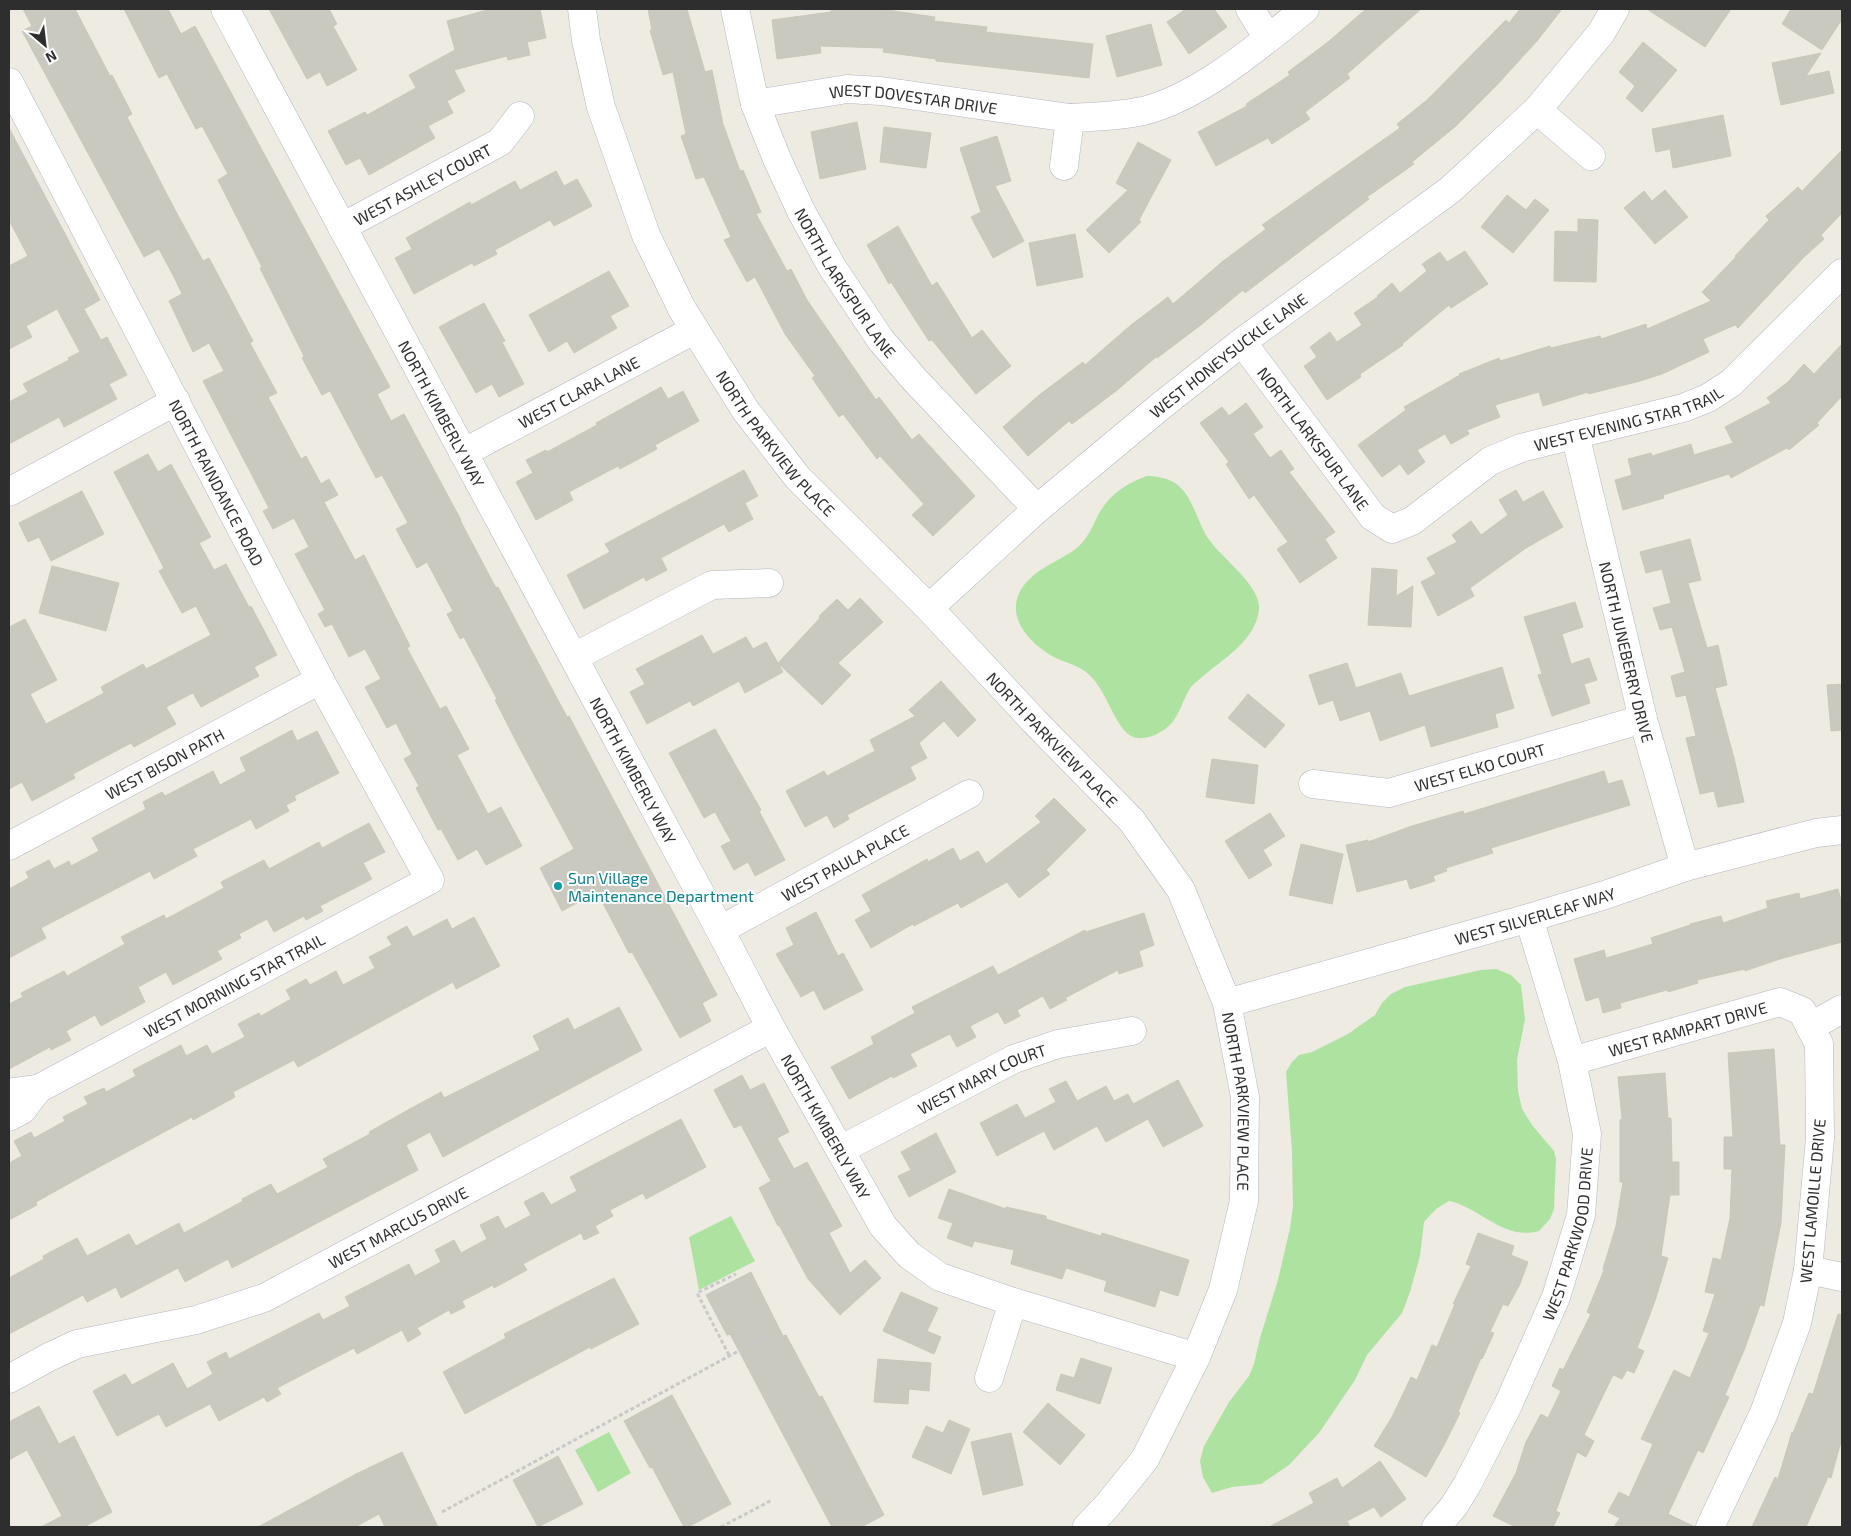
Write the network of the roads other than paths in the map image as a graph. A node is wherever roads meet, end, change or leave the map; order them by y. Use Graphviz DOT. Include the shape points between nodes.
graph roads {
  1 [pos="225,9"];
  2 [pos="582,9"];
  3 [pos="735,9"];
  4 [pos="1250,9"];
  5 [pos="1305,9"];
  6 [pos="1615,9"];
  7 [pos="1268,38"];
  8 [pos="9,82"];
  9 [pos="755,104"];
  10 [pos="1537,110"];
  11 [pos="520,116"];
  12 [pos="1070,118"];
  13 [pos="1591,156"];
  14 [pos="1064,166"];
  15 [pos="342,227"];
  16 [pos="1842,273"];
  17 [pos="694,330"];
  18 [pos="1242,342"];
  19 [pos="176,401"];
  20 [pos="1575,434"];
  21 [pos="463,453"];
  22 [pos="9,492"];
  23 [pos="1037,509"];
  24 [pos="1392,529"];
  25 [pos="769,583"];
  26 [pos="929,608"];
  27 [pos="574,657"];
  28 [pos="320,680"];
  29 [pos="1643,719"];
  30 [pos="1314,784"];
  31 [pos="970,794"];
  32 [pos="1842,830"];
  33 [pos="9,846"];
  34 [pos="1685,867"];
  35 [pos="430,880"];
  36 [pos="1529,918"];
  37 [pos="720,930"];
  38 [pos="1227,1003"];
  39 [pos="1842,1010"];
  40 [pos="1806,1019"];
  41 [pos="771,1028"];
  42 [pos="1132,1031"];
  43 [pos="1572,1061"];
  44 [pos="38,1089"];
  45 [pos="9,1095"];
  46 [pos="9,1118"];
  47 [pos="840,1150"];
  48 [pos="1808,1270"];
  49 [pos="1842,1277"];
  50 [pos="1013,1302"];
  51 [pos="1196,1357"];
  52 [pos="990,1378"];
  53 [pos="9,1379"];
  54 [pos="1087,1527"];
  55 [pos="1436,1527"];
  56 [pos="1710,1527"];
  1 -- 15 [label="street, NORTH KIMBERLY WAY"];
  2 -- 17 [label="street, NORTH PARKVIEW PLACE" via="601,107 624,174 646,235"];
  3 -- 9 [label="street, NORTH LARKSPUR LANE"];
  4 -- 7 [label="street"];
  5 -- 7 [label="street, WEST DOVESTAR DRIVE"];
  6 -- 10 [label="street, WEST HONEYSUCKLE LANE" via="1601,33"];
  7 -- 12 [label="street, WEST DOVESTAR DRIVE" via="1217,76 1178,99 1143,111"];
  8 -- 19 [label="street, NORTH RAINDANCE ROAD"];
  9 -- 12 [label="street, WEST DOVESTAR DRIVE" via="846,90 872,90"];
  9 -- 23 [label="street, NORTH LARKSPUR LANE" via="801,211 832,267 880,339"];
  10 -- 13 [label="street"];
  10 -- 18 [label="street, WEST HONEYSUCKLE LANE" via="1450,190"];
  11 -- 15 [label="street, WEST ASHLEY COURT" via="500,142"];
  12 -- 14 [label="street"];
  15 -- 21 [label="street, NORTH KIMBERLY WAY"];
  16 -- 20 [label="street, WEST EVENING STAR TRAIL" via="1731,384 1708,398 1683,408"];
  17 -- 21 [label="street, WEST CLARA LANE"];
  17 -- 26 [label="street, NORTH PARKVIEW PLACE" via="746,411 798,478"];
  18 -- 23 [label="street, WEST HONEYSUCKLE LANE"];
  18 -- 24 [label="street, NORTH LARKSPUR LANE" via="1373,517"];
  19 -- 22 [label="street"];
  19 -- 28 [label="street, NORTH RAINDANCE ROAD"];
  20 -- 24 [label="street, WEST EVENING STAR TRAIL" via="1521,448 1490,461 1412,521"];
  20 -- 29 [label="street, NORTH JUNEBERRY DRIVE"];
  21 -- 27 [label="street, NORTH KIMBERLY WAY"];
  23 -- 26 [label="street, WEST HONEYSUCKLE LANE"];
  25 -- 27 [label="street" via="712,585"];
  26 -- 38 [label="street, NORTH PARKVIEW PLACE" via="1132,821 1181,890"];
  27 -- 37 [label="street, NORTH KIMBERLY WAY"];
  28 -- 33 [label="street, WEST BISON PATH"];
  28 -- 35 [label="street, NORTH RAINDANCE ROAD"];
  29 -- 30 [label="street, WEST ELKO COURT" via="1389,793"];
  29 -- 34 [label="street, NORTH JUNEBERRY DRIVE"];
  31 -- 37 [label="street, WEST PAULA PLACE"];
  32 -- 34 [label="street, WEST SILVERLEAF WAY" via="1816,833"];
  34 -- 36 [label="street, WEST SILVERLEAF WAY"];
  35 -- 44 [label="street, WEST MORNING STAR TRAIL"];
  36 -- 38 [label="street, WEST SILVERLEAF WAY"];
  36 -- 43 [label="street, WEST PARKWOOD DRIVE"];
  37 -- 41 [label="street, NORTH KIMBERLY WAY"];
  38 -- 51 [label="street, NORTH PARKVIEW PLACE" via="1245,1097 1244,1201 1223,1290"];
  39 -- 40 [label="street"];
  40 -- 43 [label="street, WEST RAMPART DRIVE" via="1780,1002"];
  40 -- 48 [label="street, WEST LAMOILLE DRIVE" via="1819,1044 1820,1138"];
  41 -- 47 [label="street, NORTH KIMBERLY WAY"];
  41 -- 53 [label="street, WEST MARCUS DRIVE" via="264,1298 196,1320 77,1344"];
  42 -- 47 [label="street, WEST MARY COURT" via="1058,1044 1014,1059"];
  43 -- 55 [label="street, WEST PARKWOOD DRIVE" via="1587,1134 1581,1215 1556,1297 1508,1405 1468,1483"];
  44 -- 45 [label="street, WEST MORNING STAR TRAIL"];
  44 -- 46 [label="street, WEST MORNING STAR TRAIL" via="22,1110"];
  47 -- 50 [label="street, NORTH KIMBERLY WAY" via="883,1226 909,1255 940,1276"];
  48 -- 49 [label="street"];
  48 -- 56 [label="street, WEST LAMOILLE DRIVE" via="1797,1323 1764,1413"];
  50 -- 51 [label="street, NORTH KIMBERLY WAY"];
  50 -- 52 [label="street"];
  51 -- 54 [label="street, NORTH PARKVIEW PLACE" via="1145,1459"];
}
